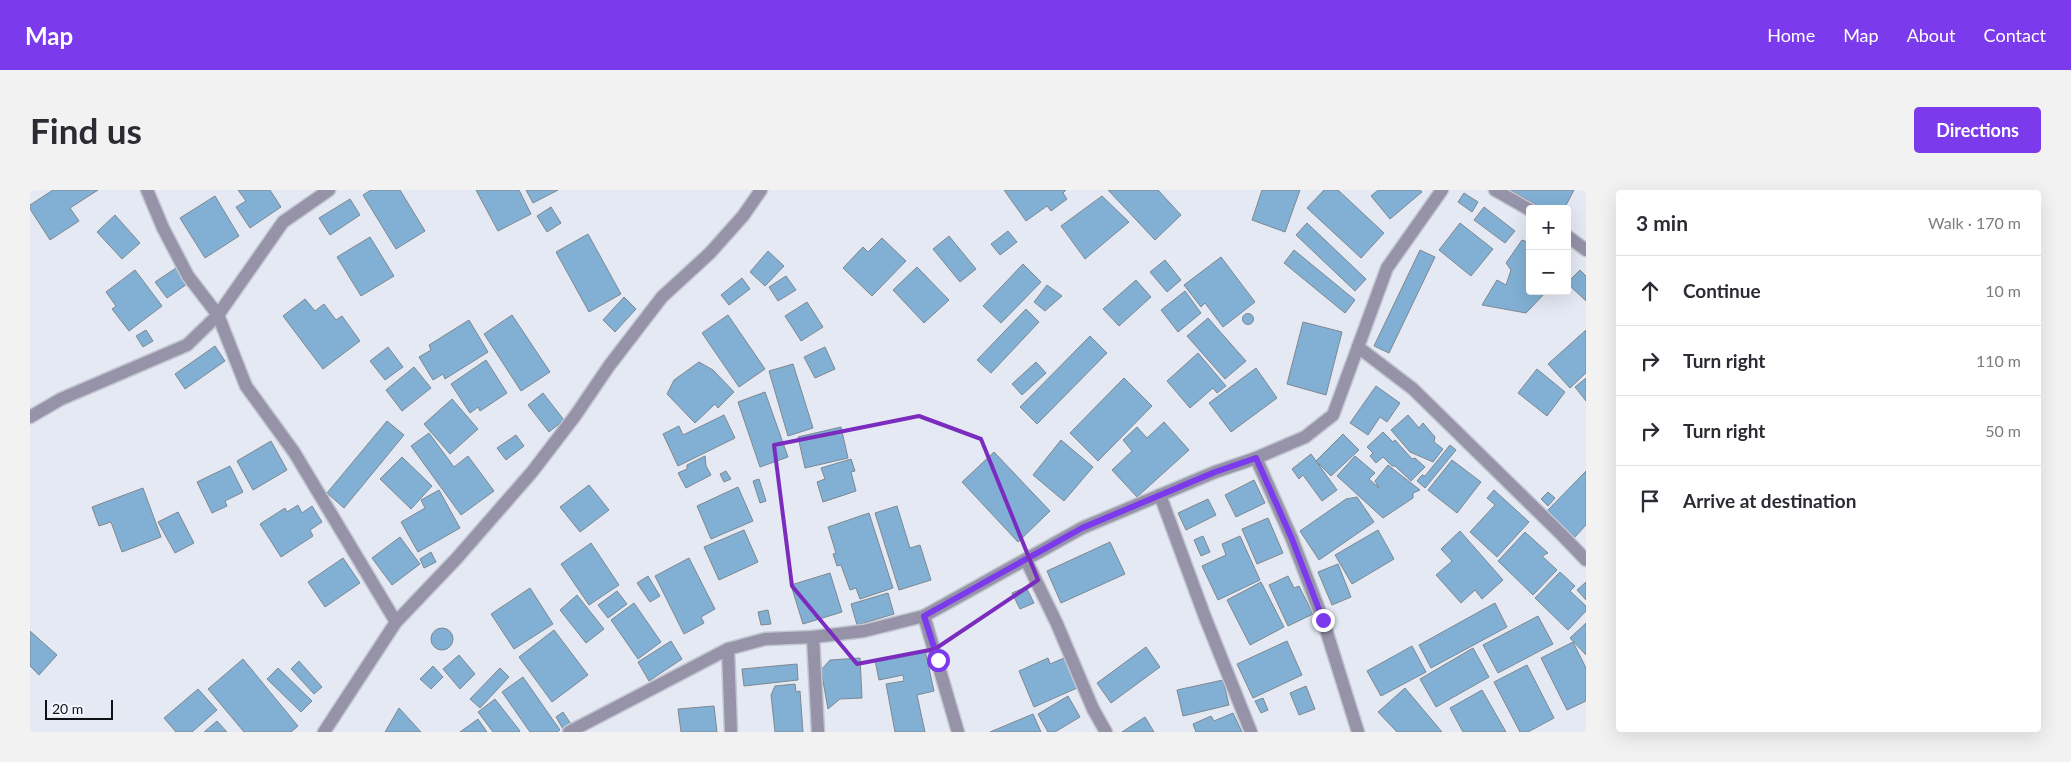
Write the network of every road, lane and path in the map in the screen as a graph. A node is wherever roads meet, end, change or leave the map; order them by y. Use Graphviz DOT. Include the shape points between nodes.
graph roads {
  1 [pos="147,190"];
  2 [pos="330,190"];
  3 [pos="761,190"];
  4 [pos="1442,190"];
  5 [pos="1495,190"];
  6 [pos="1526,208"];
  7 [pos="1571,239"];
  8 [pos="1586,250"];
  9 [pos="218,315"];
  10 [pos="1358,347"];
  11 [pos="30,417"];
  12 [pos="1256,458"];
  13 [pos="1160,496"];
  14 [pos="1026,560"];
  15 [pos="1586,560"];
  16 [pos="924,616"];
  17 [pos="396,622"];
  18 [pos="813,637"];
  19 [pos="728,649"];
  20 [pos="324,732"];
  21 [pos="569,732"];
  22 [pos="731,732"];
  23 [pos="818,732"];
  24 [pos="958,732"];
  25 [pos="1106,732"];
  26 [pos="1251,732"];
  27 [pos="1358,732"];
  1 -- 9 [label="street" via="188,276"];
  2 -- 9 [label="street" via="283,222"];
  3 -- 17 [label="street" via="710,253 662,296 532,472"];
  4 -- 10 [label="street" via="1387,268"];
  5 -- 6 [label="street"];
  7 -- 8 [label="street"];
  9 -- 11 [label="street" via="186,345 61,399"];
  9 -- 17 [label="street" via="246,386 294,452"];
  10 -- 12 [label="street" via="1333,415 1305,437"];
  10 -- 15 [label="street" via="1412,389"];
  12 -- 13 [label="street"];
  12 -- 27 [label="street" via="1323,620"];
  13 -- 14 [label="street" via="1082,528"];
  13 -- 26 [label="street"];
  14 -- 16 [label="street"];
  14 -- 25 [label="street"];
  16 -- 18 [label="street" via="864,631"];
  16 -- 24 [label="street"];
  17 -- 20 [label="street"];
  18 -- 19 [label="street" via="765,639"];
  18 -- 23 [label="street"];
  19 -- 21 [label="street"];
  19 -- 22 [label="street"];
}
